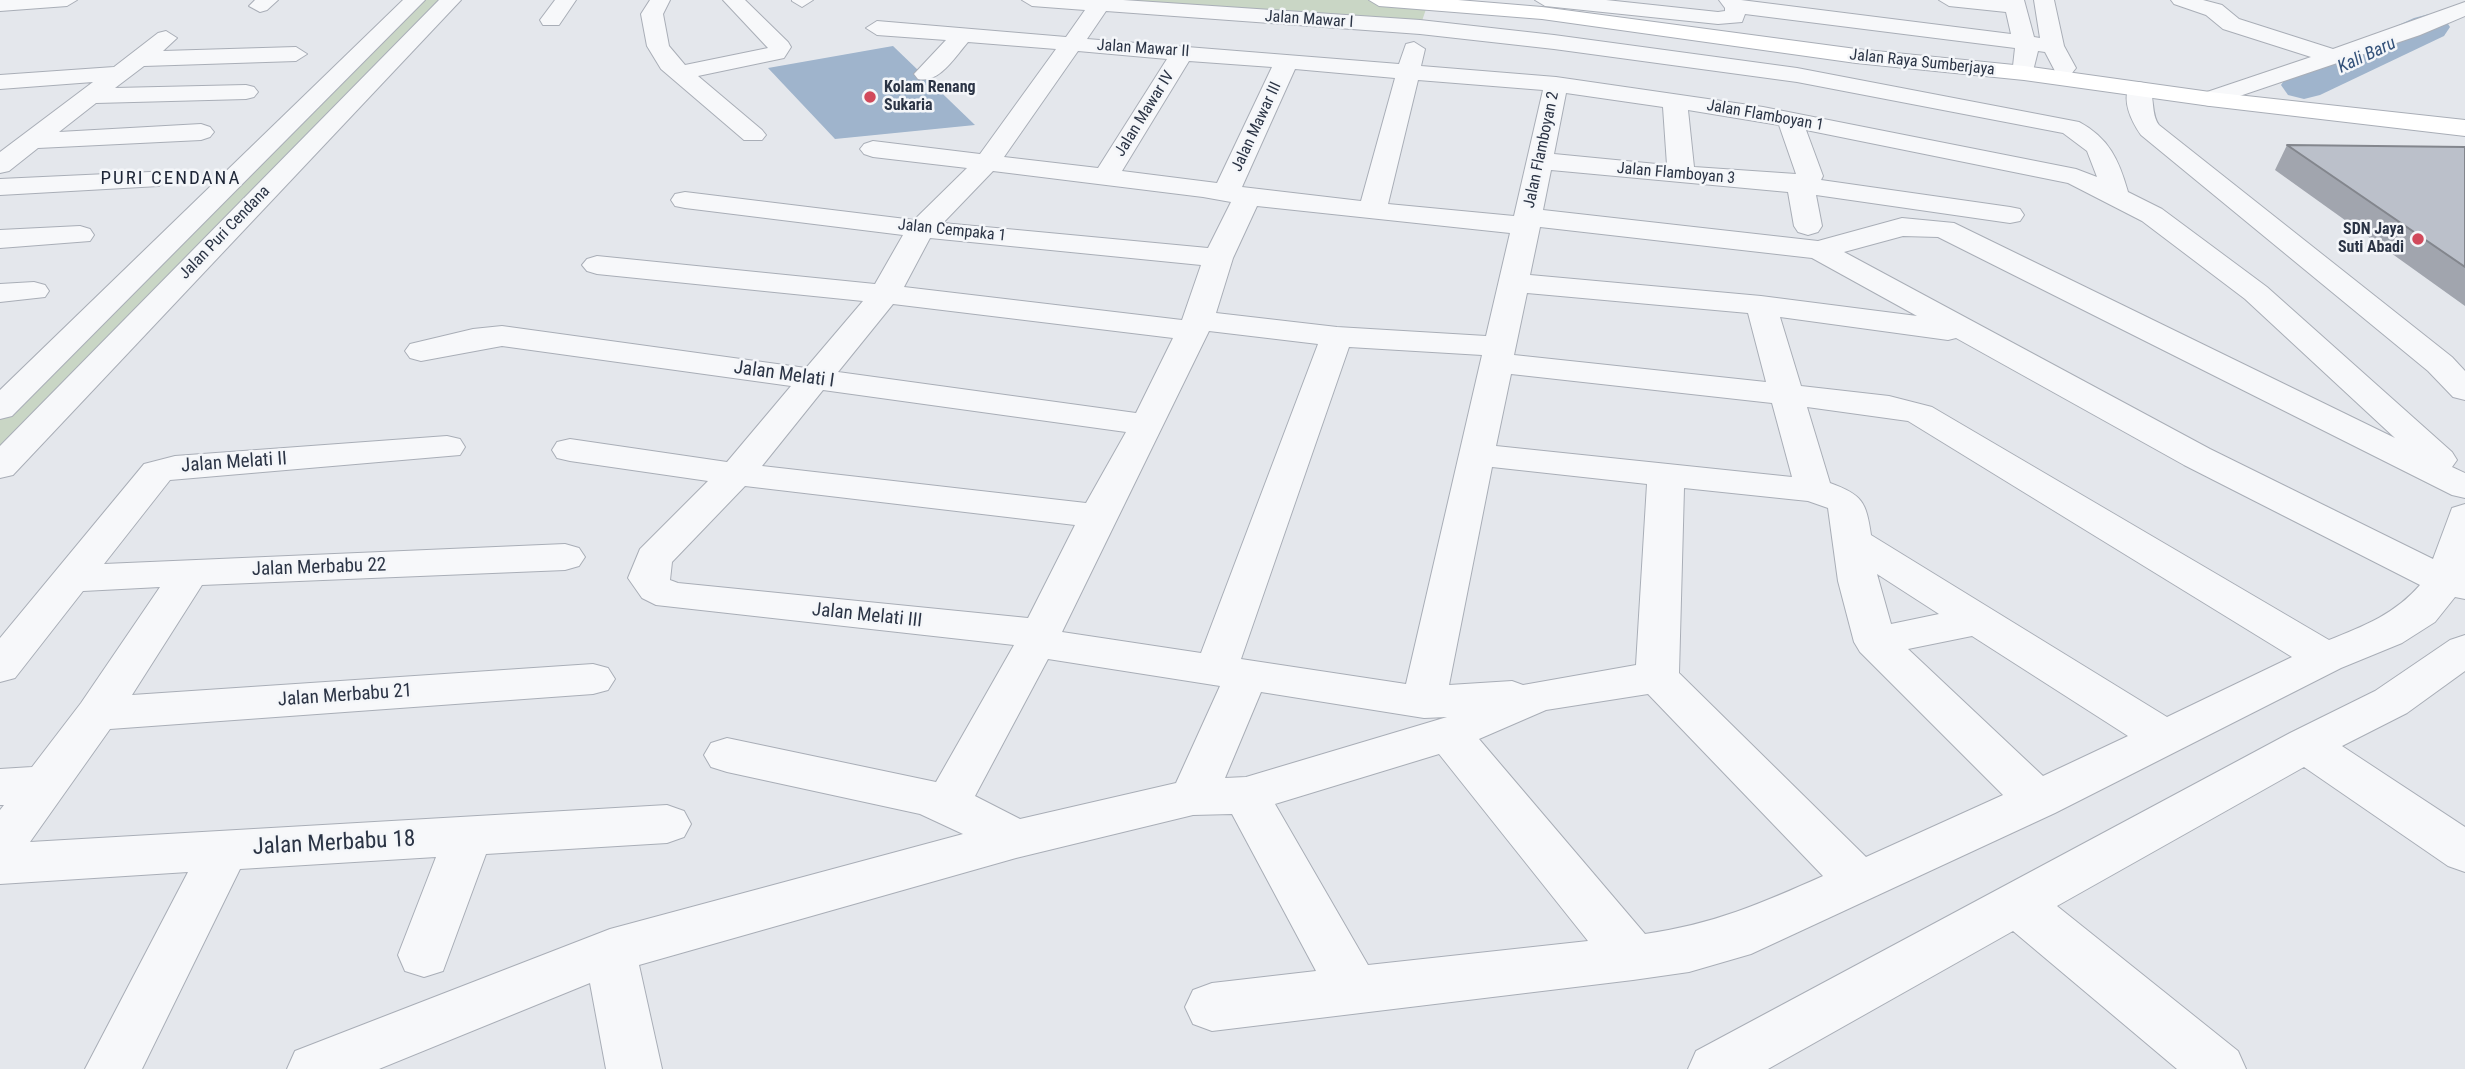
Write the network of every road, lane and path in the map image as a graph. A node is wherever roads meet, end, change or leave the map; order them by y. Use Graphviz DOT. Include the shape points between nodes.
graph roads {
  1 [pos="66,0"];
  2 [pos="415,0"];
  3 [pos="451,0"];
  4 [pos="566,0"];
  5 [pos="660,0"];
  6 [pos="733,0"];
  7 [pos="1032,0"];
  8 [pos="1379,0"];
  9 [pos="1545,0"];
  10 [pos="1950,0"];
  11 [pos="2044,0"];
  12 [pos="2181,0"];
  13 [pos="2440,0"];
  14 [pos="1428,3"];
  15 [pos="1733,3"];
  16 [pos="2015,4"];
  17 [pos="0,5"];
  18 [pos="1099,6"];
  19 [pos="2465,8"];
  20 [pos="551,20"];
  21 [pos="2427,24"];
  22 [pos="1420,27"];
  23 [pos="877,28"];
  24 [pos="423,31"];
  25 [pos="383,32"];
  26 [pos="962,36"];
  27 [pos="2465,36"];
  28 [pos="166,38"];
  29 [pos="2024,43"];
  30 [pos="1073,44"];
  31 [pos="2053,46"];
  32 [pos="1183,51"];
  33 [pos="296,54"];
  34 [pos="2334,57"];
  35 [pos="1287,61"];
  36 [pos="132,66"];
  37 [pos="1408,72"];
  38 [pos="2024,73"];
  39 [pos="681,74"];
  40 [pos="926,74"];
  41 [pos="1797,75"];
  42 [pos="2070,79"];
  43 [pos="0,82"];
  44 [pos="1556,84"];
  45 [pos="2139,89"];
  46 [pos="246,92"];
  47 [pos="93,96"];
  48 [pos="2210,99"];
  49 [pos="1675,101"];
  50 [pos="1788,119"];
  51 [pos="2465,128"];
  52 [pos="201,132"];
  53 [pos="753,135"];
  54 [pos="32,141"];
  55 [pos="313,141"];
  56 [pos="271,142"];
  57 [pos="873,149"];
  58 [pos="1539,161"];
  59 [pos="986,164"];
  60 [pos="0,165"];
  61 [pos="1681,174"];
  62 [pos="1106,176"];
  63 [pos="150,180"];
  64 [pos="1805,181"];
  65 [pos="0,187"];
  66 [pos="2115,194"];
  67 [pos="1237,195"];
  68 [pos="685,200"];
  69 [pos="1373,209"];
  70 [pos="2010,215"];
  71 [pos="1526,222"];
  72 [pos="921,229"];
  73 [pos="80,235"];
  74 [pos="1814,238"];
  75 [pos="0,239"];
  76 [pos="1218,258"];
  77 [pos="597,265"];
  78 [pos="1514,283"];
  79 [pos="34,291"];
  80 [pos="0,293"];
  81 [pos="885,294"];
  82 [pos="1761,305"];
  83 [pos="1194,325"];
  84 [pos="1968,332"];
  85 [pos="1337,337"];
  86 [pos="421,352"];
  87 [pos="1498,354"];
  88 [pos="813,379"];
  89 [pos="2465,390"];
  90 [pos="1788,393"];
  91 [pos="0,409"];
  92 [pos="1148,425"];
  93 [pos="447,447"];
  94 [pos="570,450"];
  95 [pos="1477,455"];
  96 [pos="0,467"];
  97 [pos="736,474"];
  98 [pos="1667,477"];
  99 [pos="2465,486"];
  100 [pos="1814,490"];
  101 [pos="1098,516"];
  102 [pos="2465,516"];
  103 [pos="1854,542"];
  104 [pos="565,557"];
  105 [pos="190,573"];
  106 [pos="73,578"];
  107 [pos="2455,584"];
  108 [pos="1980,620"];
  109 [pos="1037,638"];
  110 [pos="1875,642"];
  111 [pos="2465,650"];
  112 [pos="2326,658"];
  113 [pos="0,667"];
  114 [pos="1232,672"];
  115 [pos="1657,677"];
  116 [pos="593,679"];
  117 [pos="97,714"];
  118 [pos="1436,718"];
  119 [pos="2166,738"];
  120 [pos="2306,745"];
  121 [pos="727,755"];
  122 [pos="46,784"];
  123 [pos="0,787"];
  124 [pos="1245,795"];
  125 [pos="1194,797"];
  126 [pos="2038,800"];
  127 [pos="947,804"];
  128 [pos="667,824"];
  129 [pos="468,836"];
  130 [pos="1016,839"];
  131 [pos="0,846"];
  132 [pos="225,850"];
  133 [pos="2465,852"];
  134 [pos="0,864"];
  135 [pos="1860,881"];
  136 [pos="2017,904"];
  137 [pos="610,951"];
  138 [pos="424,955"];
  139 [pos="1633,958"];
  140 [pos="1354,990"];
  141 [pos="1212,1007"];
  142 [pos="113,1069"];
  143 [pos="315,1069"];
  144 [pos="634,1069"];
  145 [pos="1716,1069"];
  146 [pos="2218,1069"];
  1 -- 17 [label="street"];
  2 -- 25 [label="street, Jalan Puri Cendana"];
  3 -- 24 [label="street, Jalan Puri Cendana"];
  4 -- 20 [label="street"];
  5 -- 39 [label="street" via="652,14 658,46"];
  6 -- 39 [label="street" via="780,47 776,53"];
  7 -- 18 [label="street, Jalan Mawar I"];
  8 -- 14 [label="street, Jalan Raya Sumberjaya"];
  9 -- 15 [label="street" via="1718,18 1734,17"];
  10 -- 16 [label="street"];
  11 -- 31 [label="street"];
  12 -- 34 [label="street" via="2217,12 2231,24"];
  13 -- 19 [label="street"];
  14 -- 22 [label="street"];
  14 -- 38 [label="street, Jalan Raya Sumberjaya"];
  15 -- 29 [label="street"];
  16 -- 29 [label="street"];
  18 -- 22 [label="street, Jalan Mawar I"];
  18 -- 30 [label="street"];
  19 -- 21 [label="street"];
  21 -- 27 [label="street"];
  21 -- 34 [label="street"];
  22 -- 37 [label="street"];
  22 -- 41 [label="street, Jalan Mawar I"];
  23 -- 26 [label="street, Jalan Mawar II"];
  24 -- 25 [label="street"];
  24 -- 55 [label="street, Jalan Puri Cendana"];
  25 -- 56 [label="street, Jalan Puri Cendana"];
  26 -- 30 [label="street, Jalan Mawar II"];
  26 -- 40 [label="street"];
  28 -- 36 [label="street"];
  29 -- 31 [label="street"];
  29 -- 38 [label="street"];
  30 -- 32 [label="street, Jalan Mawar II"];
  30 -- 59 [label="street"];
  31 -- 42 [label="street"];
  32 -- 35 [label="street, Jalan Mawar II"];
  32 -- 62 [label="street, Jalan Mawar IV"];
  33 -- 36 [label="street"];
  34 -- 48 [label="street"];
  35 -- 37 [label="street, Jalan Mawar II"];
  35 -- 67 [label="street, Jalan Mawar III"];
  36 -- 43 [label="street"];
  36 -- 47 [label="street"];
  37 -- 44 [label="street, Jalan Flamboyan 1"];
  37 -- 69 [label="street"];
  38 -- 42 [label="street, Jalan Raya Sumberjaya"];
  39 -- 53 [label="street"];
  41 -- 50 [label="street"];
  41 -- 66 [label="street, Jalan Mawar I" via="2070,127 2087,135 2105,154"];
  42 -- 45 [label="street, Jalan Raya Sumberjaya"];
  44 -- 49 [label="street, Jalan Flamboyan 1"];
  44 -- 58 [label="street, Jalan Flamboyan 2"];
  45 -- 48 [label="street, Jalan Raya Sumberjaya"];
  45 -- 89 [label="street" via="2142,119 2150,130"];
  46 -- 47 [label="street"];
  47 -- 54 [label="street"];
  48 -- 51 [label="street, Jalan Raya Sumberjaya"];
  49 -- 50 [label="street, Jalan Flamboyan 1"];
  49 -- 61 [label="street"];
  50 -- 64 [label="street"];
  50 -- 66 [label="street, Jalan Flamboyan 1" via="2076,177"];
  52 -- 54 [label="street"];
  54 -- 60 [label="street"];
  55 -- 56 [label="street"];
  55 -- 96 [label="street, Jalan Puri Cendana"];
  56 -- 91 [label="street, Jalan Puri Cendana"];
  57 -- 59 [label="street"];
  58 -- 61 [label="street, Jalan Flamboyan 3"];
  58 -- 71 [label="street, Jalan Flamboyan 2"];
  59 -- 62 [label="street"];
  59 -- 72 [label="street"];
  61 -- 64 [label="street, Jalan Flamboyan 3"];
  62 -- 67 [label="street"];
  63 -- 65 [label="street"];
  64 -- 70 [label="street, Jalan Flamboyan 3"];
  64 -- 74 [label="street"];
  66 -- 99 [label="street, Jalan Flamboyan 1" via="2152,215 2256,293"];
  67 -- 69 [label="street"];
  67 -- 76 [label="street, Jalan Mawar III"];
  68 -- 72 [label="street, Jalan Cempaka 1"];
  69 -- 71 [label="street"];
  71 -- 74 [label="street"];
  71 -- 78 [label="street, Jalan Flamboyan 2"];
  72 -- 76 [label="street, Jalan Cempaka 1"];
  72 -- 81 [label="street"];
  73 -- 75 [label="street"];
  74 -- 84 [label="street"];
  74 -- 99 [label="street" via="1902,228 1944,229"];
  76 -- 83 [label="street, Jalan Mawar III"];
  77 -- 81 [label="street"];
  78 -- 82 [label="street"];
  78 -- 87 [label="street, Jalan Flamboyan 2"];
  79 -- 80 [label="street"];
  81 -- 83 [label="street"];
  81 -- 88 [label="street"];
  82 -- 84 [label="street"];
  82 -- 90 [label="street"];
  83 -- 85 [label="street"];
  83 -- 92 [label="street, Jalan Mawar III"];
  84 -- 107 [label="street" via="2197,457"];
  85 -- 87 [label="street"];
  85 -- 114 [label="street"];
  86 -- 88 [label="street, Jalan Melati I" via="502,336"];
  87 -- 90 [label="street"];
  87 -- 95 [label="street, Jalan Flamboyan 2"];
  88 -- 92 [label="street, Jalan Melati I"];
  88 -- 97 [label="street"];
  90 -- 100 [label="street"];
  90 -- 112 [label="street" via="1920,414"];
  92 -- 101 [label="street, Jalan Mawar III"];
  93 -- 106 [label="street, Jalan Melati II" via="169,468 150,478"];
  94 -- 97 [label="street"];
  95 -- 98 [label="street"];
  95 -- 118 [label="street, Jalan Flamboyan 2"];
  97 -- 101 [label="street"];
  97 -- 109 [label="street, Jalan Melati III" via="654,558 648,578 656,589 694,600"];
  98 -- 100 [label="street"];
  98 -- 115 [label="street"];
  100 -- 103 [label="street" via="1845,504"];
  101 -- 109 [label="street, Jalan Mawar III"];
  102 -- 107 [label="street"];
  103 -- 108 [label="street"];
  103 -- 110 [label="street" via="1858,581"];
  104 -- 105 [label="street, Jalan Merbabu 22"];
  105 -- 106 [label="street, Jalan Merbabu 22"];
  105 -- 117 [label="street"];
  106 -- 113 [label="street, Jalan Melati II"];
  107 -- 112 [label="street" via="2398,626"];
  108 -- 110 [label="street"];
  108 -- 119 [label="street"];
  109 -- 114 [label="street, Jalan Melati III"];
  109 -- 127 [label="street"];
  110 -- 126 [label="street"];
  111 -- 120 [label="street" via="2391,702"];
  112 -- 119 [label="street"];
  114 -- 118 [label="street, Jalan Melati III" via="1329,690"];
  114 -- 125 [label="street"];
  115 -- 118 [label="street"];
  115 -- 135 [label="street"];
  116 -- 117 [label="street, Jalan Merbabu 21"];
  117 -- 122 [label="street"];
  118 -- 124 [label="street"];
  118 -- 139 [label="street"];
  119 -- 126 [label="street"];
  120 -- 133 [label="street"];
  120 -- 136 [label="street"];
  121 -- 127 [label="street"];
  122 -- 123 [label="street"];
  122 -- 131 [label="street"];
  124 -- 125 [label="street"];
  124 -- 140 [label="street"];
  125 -- 130 [label="street"];
  126 -- 135 [label="street"];
  127 -- 130 [label="street"];
  128 -- 129 [label="street, Jalan Merbabu 18"];
  129 -- 132 [label="street, Jalan Merbabu 18"];
  129 -- 138 [label="street"];
  130 -- 137 [label="street"];
  132 -- 134 [label="street, Jalan Merbabu 18"];
  132 -- 142 [label="street"];
  135 -- 139 [label="street" via="1751,932 1689,950"];
  136 -- 145 [label="street"];
  136 -- 146 [label="street"];
  137 -- 143 [label="street"];
  137 -- 144 [label="street"];
  139 -- 140 [label="street"];
  140 -- 141 [label="street"];
}
